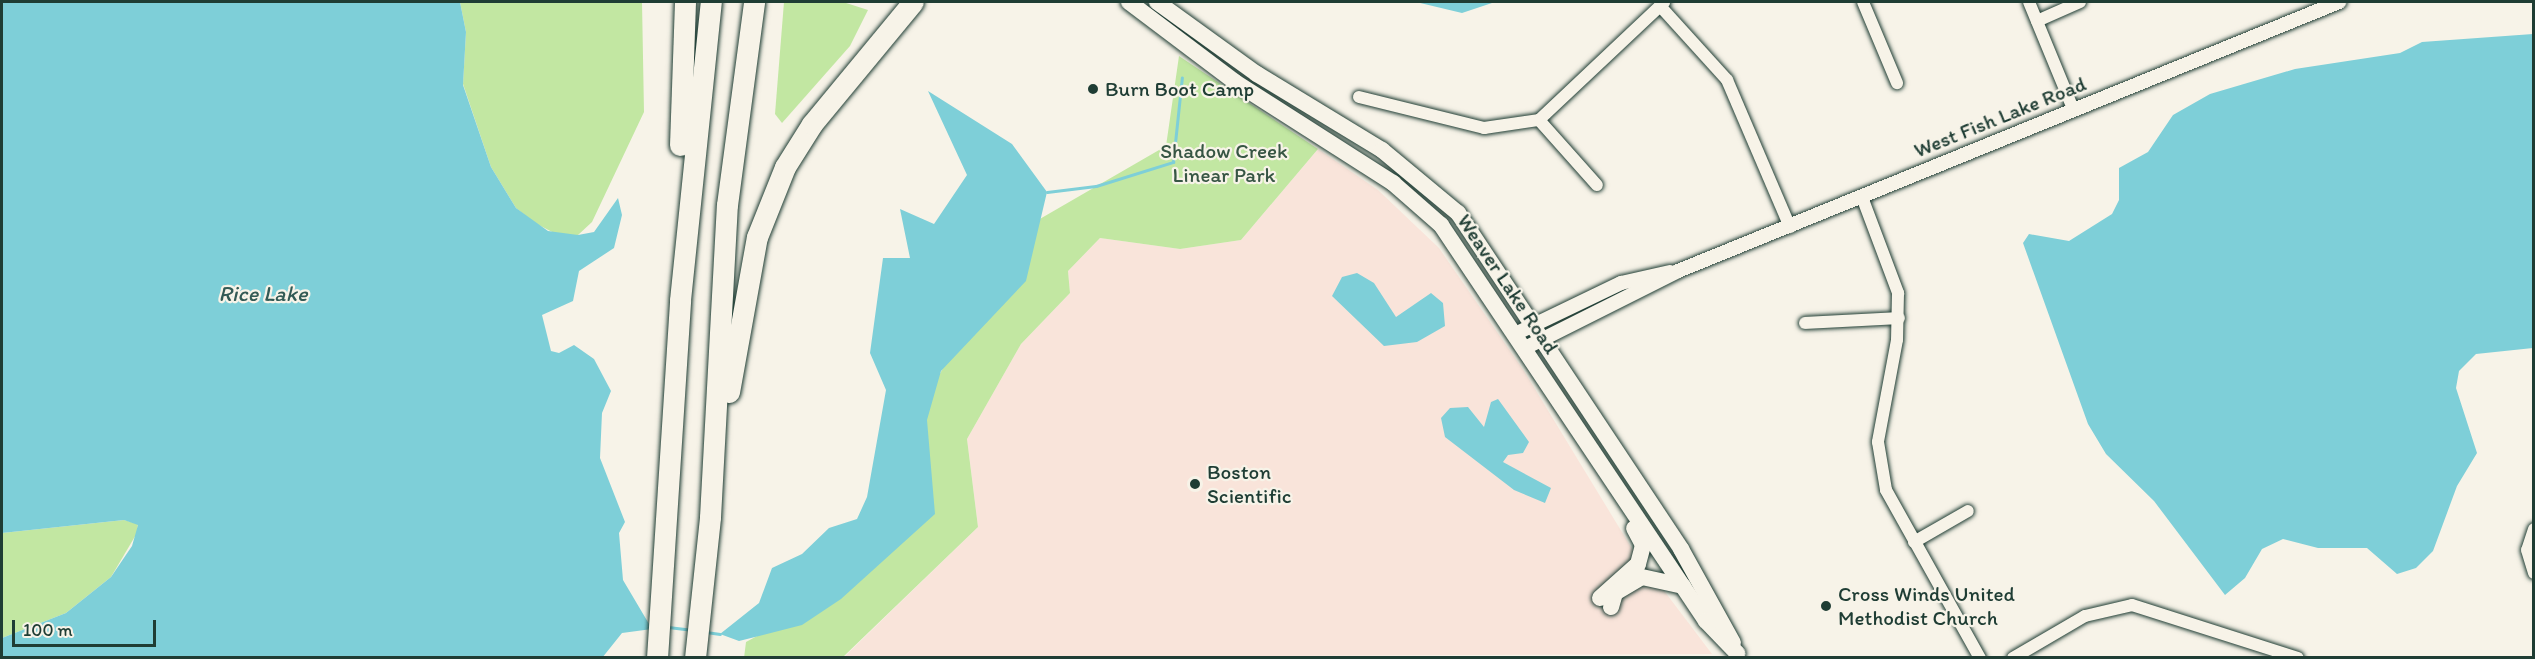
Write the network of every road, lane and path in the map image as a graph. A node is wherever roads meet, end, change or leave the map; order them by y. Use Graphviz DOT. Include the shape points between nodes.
graph roads {
  1 [pos="685,2"];
  2 [pos="711,2"];
  3 [pos="754,2"];
  4 [pos="912,2"];
  5 [pos="1129,2"];
  6 [pos="1157,2"];
  7 [pos="1863,2"];
  8 [pos="2029,2"];
  9 [pos="2080,2"];
  10 [pos="2339,2"];
  11 [pos="1662,4"];
  12 [pos="2037,21"];
  13 [pos="1897,83"];
  14 [pos="1359,97"];
  15 [pos="2073,109"];
  16 [pos="1539,120"];
  17 [pos="1597,185"];
  18 [pos="1862,196"];
  19 [pos="1790,227"];
  20 [pos="680,300"];
  21 [pos="1899,318"];
  22 [pos="1805,323"];
  23 [pos="1540,333"];
  24 [pos="1515,334"];
  25 [pos="1525,348"];
  26 [pos="1617,488"];
  27 [pos="1968,511"];
  28 [pos="710,517"];
  29 [pos="2534,529"];
  30 [pos="1914,542"];
  31 [pos="2534,573"];
  32 [pos="1683,586"];
  33 [pos="658,655"];
  34 [pos="1736,656"];
  35 [pos="695,657"];
  36 [pos="1980,657"];
  37 [pos="2013,657"];
  38 [pos="2298,657"];
  1 -- 20 [label="highway"];
  2 -- 20 [label="highway"];
  3 -- 28 [label="highway" via="727,205"];
  4 -- 28 [label="highway" via="812,124 766,211 741,308"];
  5 -- 24 [label="main road, Weaver Lake Road" via="1226,75 1419,204 1454,240"];
  6 -- 23 [label="main road, Weaver Lake Road" via="1434,189 1481,242"];
  7 -- 13 [label="street"];
  8 -- 12 [label="street"];
  9 -- 12 [label="street"];
  10 -- 15 [label="street, West Fish Lake Road"];
  11 -- 16 [label="street"];
  11 -- 19 [label="street" via="1727,80"];
  12 -- 15 [label="street"];
  14 -- 16 [label="street" via="1484,128"];
  15 -- 18 [label="street, West Fish Lake Road"];
  16 -- 17 [label="street"];
  18 -- 19 [label="street, West Fish Lake Road"];
  18 -- 21 [label="street" via="1893,270"];
  19 -- 23 [label="street, West Fish Lake Road" via="1678,271"];
  20 -- 33 [label="highway" via="665,593"];
  21 -- 22 [label="street"];
  21 -- 30 [label="street" via="1881,417 1880,465 1886,490"];
  23 -- 24 [label="street, West Fish Lake Road"];
  23 -- 25 [label="street, West Fish Lake Road"];
  23 -- 34 [label="main road, Weaver Lake Road" via="1719,610"];
  24 -- 25 [label="main road, Weaver Lake Road"];
  25 -- 26 [label="main road, Weaver Lake Road"];
  26 -- 32 [label="main road, Weaver Lake Road"];
  26 -- 32 [label="main road" via="1641,540 1642,554 1632,574 1606,602 1642,577"];
  27 -- 30 [label="street"];
  28 -- 35 [label="highway"];
  29 -- 31 [label="street" via="2527,550"];
  30 -- 36 [label="street"];
  32 -- 34 [label="main road, Weaver Lake Road"];
  37 -- 38 [label="street" via="2085,616 2117,605 2147,608"];
}
